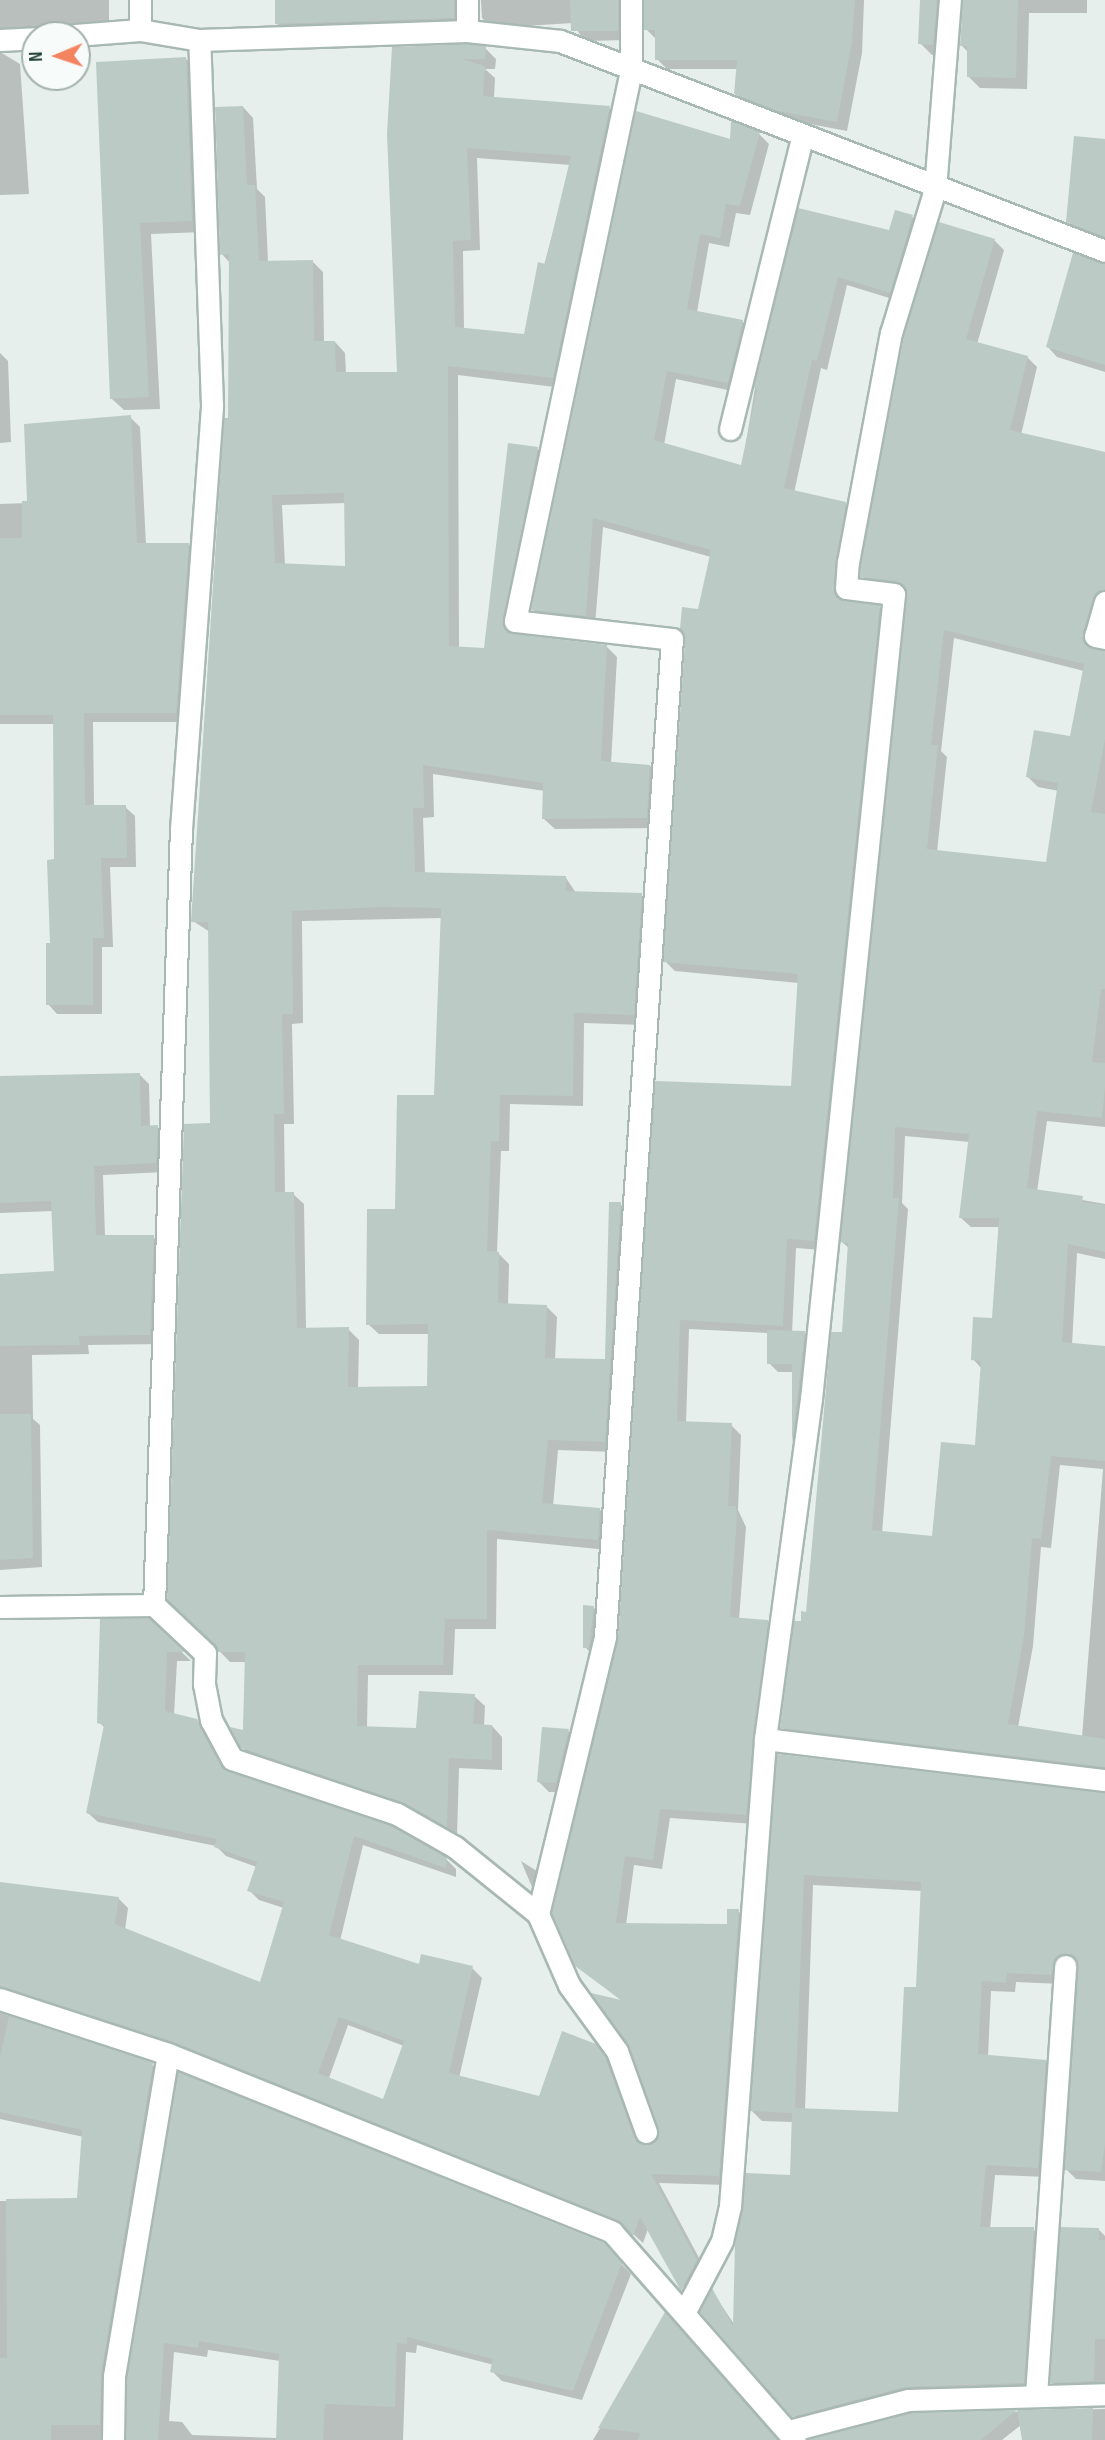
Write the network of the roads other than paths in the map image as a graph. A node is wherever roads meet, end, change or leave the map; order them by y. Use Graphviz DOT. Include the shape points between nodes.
graph roads {
  1 [pos="140,0"];
  2 [pos="467,0"];
  3 [pos="631,0"];
  4 [pos="950,0"];
  5 [pos="140,30"];
  6 [pos="467,31"];
  7 [pos="91,34"];
  8 [pos="21,39"];
  9 [pos="0,40"];
  10 [pos="199,40"];
  11 [pos="631,70"];
  12 [pos="802,138"];
  13 [pos="935,189"];
  14 [pos="1105,251"];
  15 [pos="730,429"];
  16 [pos="1105,602"];
  17 [pos="1105,638"];
  18 [pos="154,1605"];
  19 [pos="0,1607"];
  20 [pos="765,1739"];
  21 [pos="1105,1780"];
  22 [pos="538,1914"];
  23 [pos="1065,1966"];
  24 [pos="0,1999"];
  25 [pos="169,2054"];
  26 [pos="646,2132"];
  27 [pos="684,2313"];
  28 [pos="1105,2394"];
  29 [pos="1036,2395"];
  30 [pos="792,2436"];
  31 [pos="113,2440"];
  1 -- 5 [label="street"];
  2 -- 6 [label="street"];
  3 -- 11 [label="street"];
  4 -- 13 [label="street"];
  5 -- 7 [label="street"];
  5 -- 10 [label="street"];
  6 -- 10 [label="street"];
  6 -- 11 [label="street" via="560,41"];
  8 -- 9 [label="street"];
  10 -- 18 [label="street" via="212,405 181,829"];
  11 -- 12 [label="street"];
  11 -- 22 [label="street" via="515,621 672,639 605,1636"];
  12 -- 13 [label="street"];
  12 -- 15 [label="street"];
  13 -- 14 [label="street"];
  13 -- 20 [label="street" via="891,333 848,562 846,588 894,594 811,1399"];
  16 -- 17 [label="street" via="1095,636"];
  18 -- 19 [label="street"];
  18 -- 22 [label="street" via="205,1653 204,1684 211,1720 232,1759 397,1814 455,1847"];
  20 -- 21 [label="street"];
  20 -- 27 [label="street" via="730,2206 722,2241"];
  22 -- 26 [label="street" via="569,1985 617,2051"];
  23 -- 29 [label="street"];
  24 -- 25 [label="street"];
  25 -- 27 [label="street" via="612,2232"];
  25 -- 31 [label="street" via="114,2376"];
  27 -- 30 [label="street"];
  28 -- 29 [label="street"];
  29 -- 30 [label="street" via="908,2400"];
}
